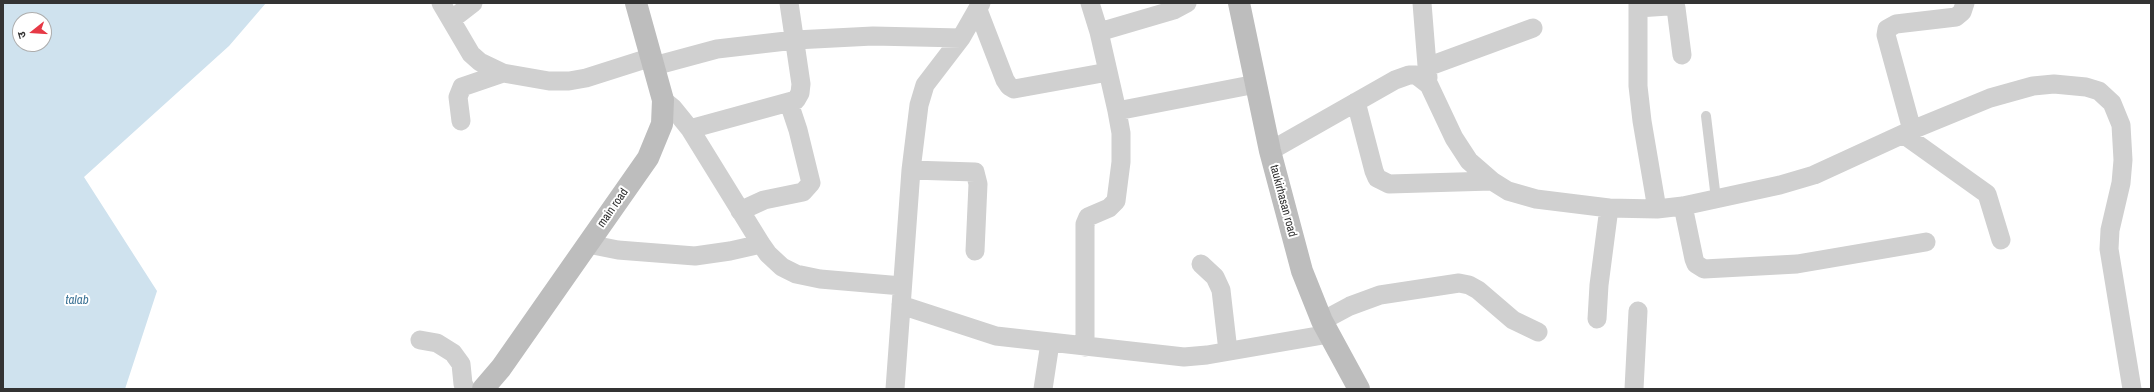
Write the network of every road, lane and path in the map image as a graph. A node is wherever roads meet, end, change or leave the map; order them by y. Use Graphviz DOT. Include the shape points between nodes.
graph roads {
  1 [pos="442,3"];
  2 [pos="473,3"];
  3 [pos="636,3"];
  4 [pos="789,3"];
  5 [pos="1090,3"];
  6 [pos="1187,3"];
  7 [pos="1239,3"];
  8 [pos="1422,3"];
  9 [pos="1965,3"];
  10 [pos="1638,5"];
  11 [pos="980,7"];
  12 [pos="451,20"];
  13 [pos="1534,28"];
  14 [pos="1100,32"];
  15 [pos="961,38"];
  16 [pos="795,40"];
  17 [pos="1682,54"];
  18 [pos="653,62"];
  19 [pos="1108,72"];
  20 [pos="503,73"];
  21 [pos="1428,76"];
  22 [pos="1256,84"];
  23 [pos="663,100"];
  24 [pos="1356,102"];
  25 [pos="789,103"];
  26 [pos="1117,111"];
  27 [pos="1706,116"];
  28 [pos="461,121"];
  29 [pos="690,129"];
  30 [pos="1908,132"];
  31 [pos="1270,151"];
  32 [pos="911,170"];
  33 [pos="1492,181"];
  34 [pos="1716,199"];
  35 [pos="1684,206"];
  36 [pos="1609,208"];
  37 [pos="1657,209"];
  38 [pos="740,211"];
  39 [pos="2001,240"];
  40 [pos="1926,242"];
  41 [pos="588,244"];
  42 [pos="761,244"];
  43 [pos="975,250"];
  44 [pos="1201,264"];
  45 [pos="901,296"];
  46 [pos="1638,311"];
  47 [pos="1597,319"];
  48 [pos="1325,327"];
  49 [pos="1538,332"];
  50 [pos="420,340"];
  51 [pos="1050,343"];
  52 [pos="1085,347"];
  53 [pos="1228,351"];
  54 [pos="466,389"];
  55 [pos="483,389"];
  56 [pos="895,389"];
  57 [pos="1043,389"];
  58 [pos="1359,389"];
  59 [pos="1634,389"];
  60 [pos="2132,389"];
  1 -- 12 [label="street"];
  2 -- 12 [label="street"];
  3 -- 18 [label="main road, main road"];
  4 -- 16 [label="street"];
  5 -- 14 [label="street"];
  6 -- 14 [label="street" via="1174,10"];
  7 -- 22 [label="main road, taukirhasan road"];
  8 -- 21 [label="street"];
  9 -- 30 [label="street" via="1962,12 1956,17 1896,24 1886,29"];
  10 -- 17 [label="street" via="1676,8"];
  10 -- 37 [label="street" via="1638,86"];
  11 -- 15 [label="street"];
  11 -- 19 [label="street" via="1005,80 1014,89"];
  12 -- 20 [label="street" via="471,54 480,62"];
  13 -- 21 [label="street"];
  14 -- 19 [label="street"];
  15 -- 16 [label="street" via="873,36"];
  15 -- 32 [label="street" via="925,85 919,105"];
  16 -- 18 [label="street" via="717,49"];
  16 -- 25 [label="street" via="801,84 796,100"];
  18 -- 20 [label="street" via="568,81 549,81"];
  18 -- 23 [label="main road, main road"];
  19 -- 26 [label="street"];
  20 -- 28 [label="street" via="462,87 458,97"];
  21 -- 24 [label="street" via="1409,74"];
  21 -- 33 [label="street" via="1454,138 1469,161"];
  22 -- 26 [label="street"];
  22 -- 31 [label="main road, taukirhasan road"];
  23 -- 29 [label="street"];
  23 -- 41 [label="main road, main road" via="662,124 648,158"];
  24 -- 31 [label="street"];
  24 -- 33 [label="street" via="1377,178 1389,184"];
  25 -- 29 [label="street"];
  25 -- 38 [label="street" via="811,183 803,192 764,200"];
  26 -- 52 [label="street" via="1121,133 1121,162 1116,201 1109,208 1088,217 1084,224"];
  27 -- 34 [label="lane"];
  29 -- 38 [label="street"];
  30 -- 34 [label="street" via="1814,175"];
  30 -- 39 [label="street" via="1987,194"];
  30 -- 60 [label="street" via="1990,98 2033,86 2054,84 2086,87 2099,91 2112,103 2121,125 2123,160 2109,249"];
  31 -- 48 [label="main road, taukirhasan road" via="1302,271"];
  32 -- 43 [label="street" via="975,172 978,184"];
  32 -- 45 [label="street"];
  33 -- 36 [label="street" via="1508,190 1536,199"];
  34 -- 35 [label="street"];
  35 -- 37 [label="street"];
  35 -- 40 [label="street" via="1694,259 1696,264 1704,269 1797,264"];
  36 -- 37 [label="street"];
  36 -- 47 [label="street"];
  38 -- 42 [label="street"];
  41 -- 42 [label="street" via="618,250 695,256"];
  41 -- 55 [label="main road, main road" via="501,368"];
  42 -- 45 [label="street" via="782,267 796,274"];
  44 -- 53 [label="street" via="1215,277 1221,290"];
  45 -- 51 [label="street" via="996,336"];
  45 -- 56 [label="street"];
  46 -- 59 [label="street"];
  48 -- 49 [label="street" via="1350,306 1380,295 1459,283 1478,290 1513,320"];
  48 -- 53 [label="street"];
  48 -- 58 [label="main road, taukirhasan road"];
  50 -- 54 [label="street" via="437,344 453,353 461,364"];
  51 -- 52 [label="street"];
  51 -- 57 [label="street"];
  52 -- 53 [label="street" via="1184,357"];
}
